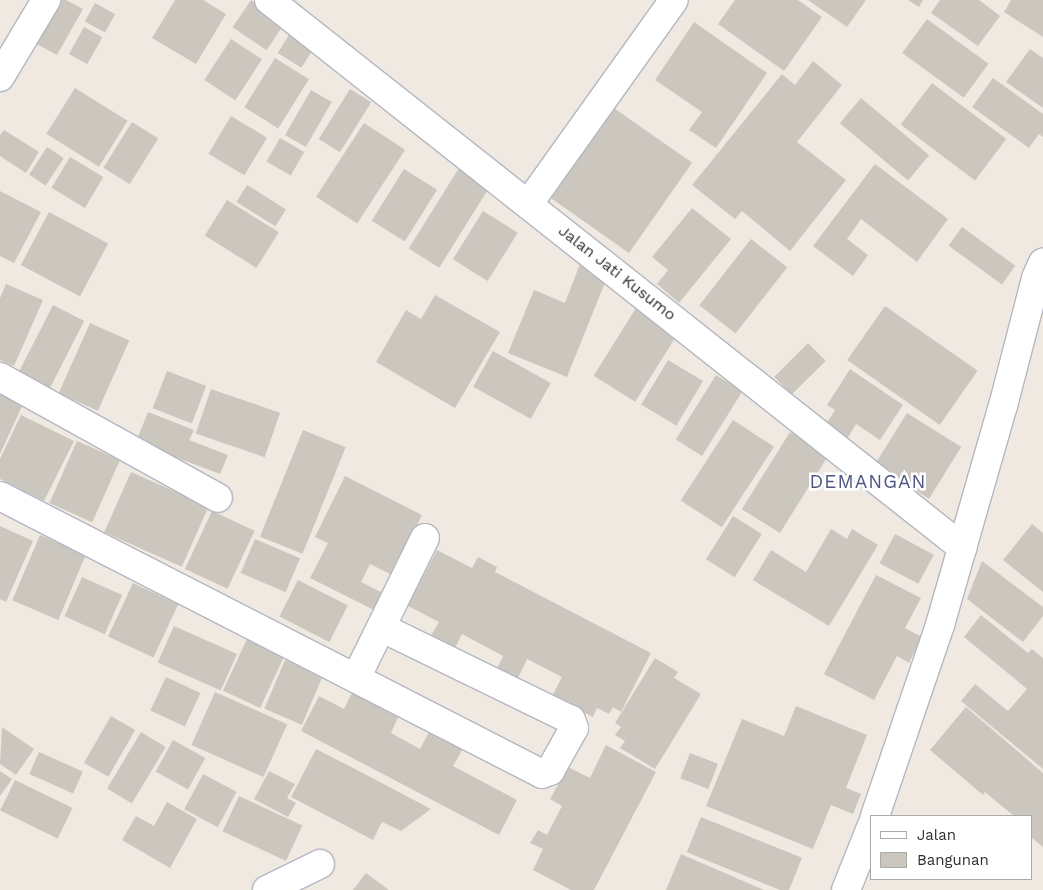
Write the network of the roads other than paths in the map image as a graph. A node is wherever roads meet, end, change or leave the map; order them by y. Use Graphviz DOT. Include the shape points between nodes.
graph roads {
  1 [pos="46,0"];
  2 [pos="270,0"];
  3 [pos="674,0"];
  4 [pos="0,77"];
  5 [pos="529,203"];
  6 [pos="1043,262"];
  7 [pos="1035,316"];
  8 [pos="0,377"];
  9 [pos="0,496"];
  10 [pos="218,498"];
  11 [pos="425,538"];
  12 [pos="963,548"];
  13 [pos="382,628"];
  14 [pos="356,678"];
  15 [pos="875,815"];
  16 [pos="870,830"];
  17 [pos="320,864"];
  18 [pos="267,890"];
  19 [pos="846,890"];
  1 -- 4 [label="street"];
  2 -- 5 [label="street, Jalan Jati Kusumo"];
  3 -- 5 [label="street"];
  5 -- 12 [label="street, Jalan Jati Kusumo"];
  6 -- 7 [label="street"];
  7 -- 12 [label="street"];
  8 -- 10 [label="street"];
  9 -- 14 [label="street"];
  11 -- 13 [label="street"];
  12 -- 15 [label="street"];
  13 -- 14 [label="street"];
  13 -- 14 [label="street" via="571,720 574,728 550,770 542,774"];
  16 -- 19 [label="street"];
  17 -- 18 [label="street"];
}
